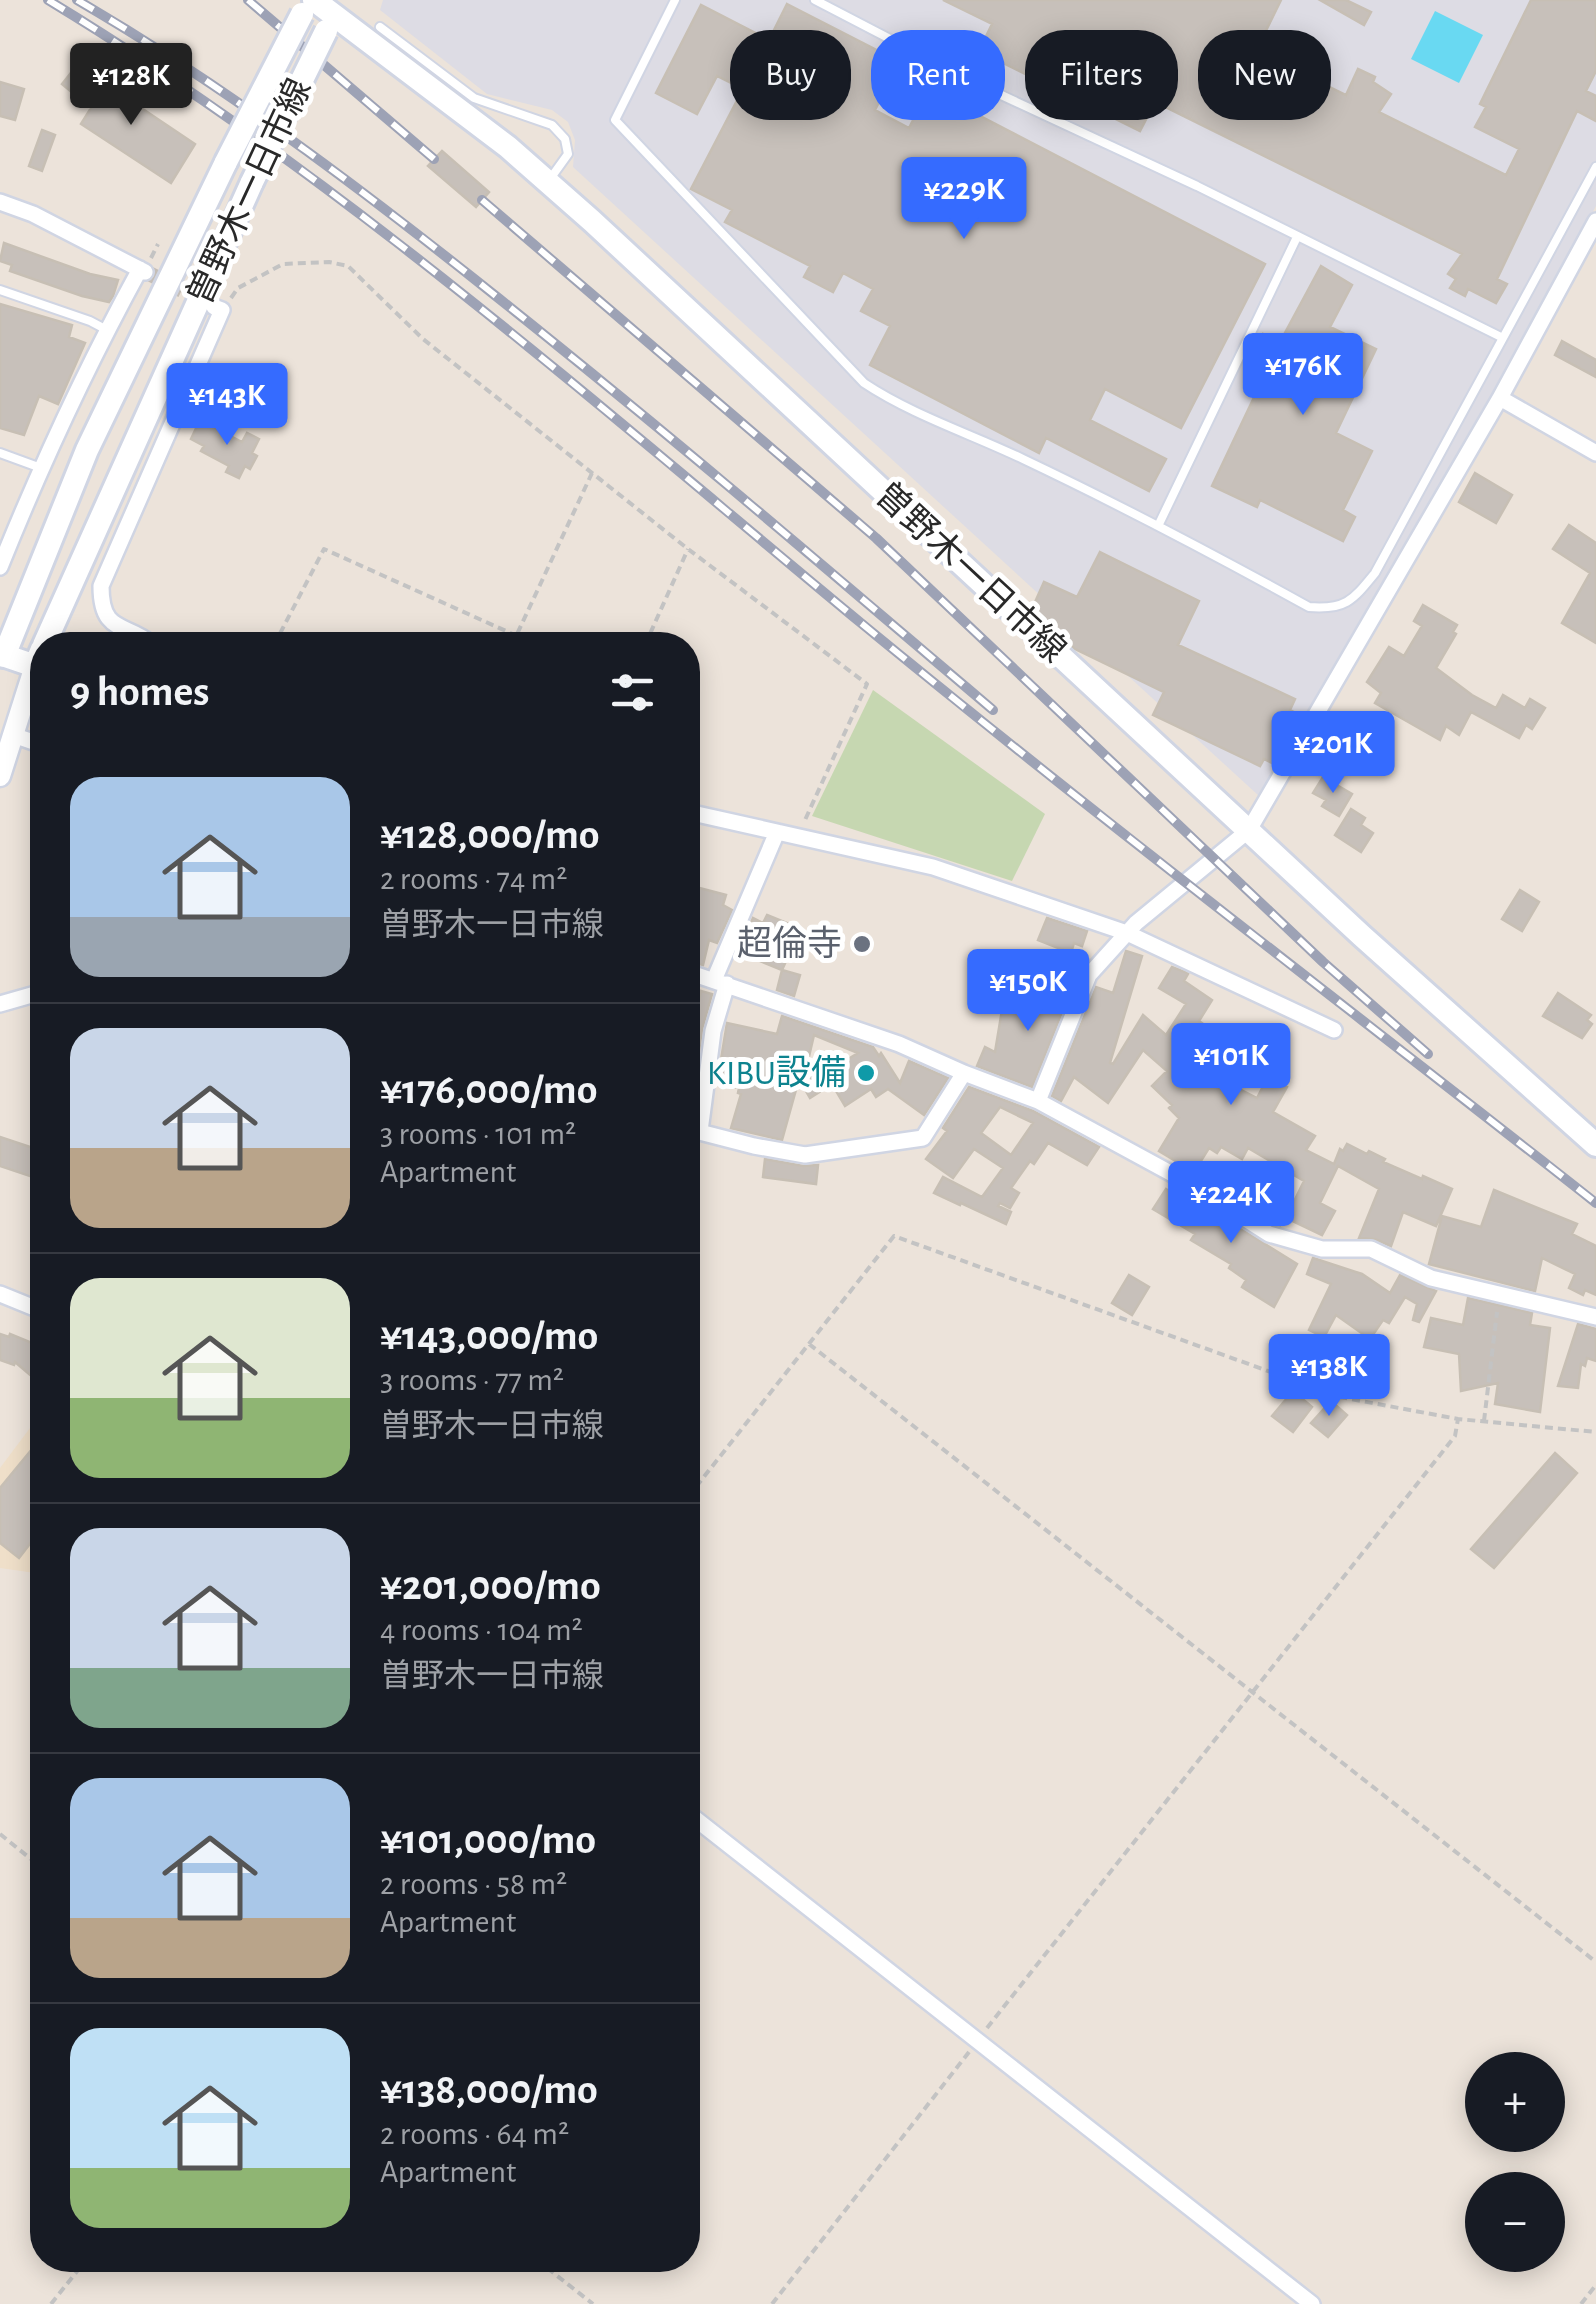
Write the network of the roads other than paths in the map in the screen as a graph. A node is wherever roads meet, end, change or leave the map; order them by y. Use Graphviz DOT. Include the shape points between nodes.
graph roads {
  1 [pos="674,0"];
  2 [pos="815,0"];
  3 [pos="320,10"];
  4 [pos="380,27"];
  5 [pos="1596,166"];
  6 [pos="548,183"];
  7 [pos="1,208"];
  8 [pos="1596,222"];
  9 [pos="1297,237"];
  10 [pos="0,290"];
  11 [pos="218,308"];
  12 [pos="106,330"];
  13 [pos="1503,338"];
  14 [pos="1500,398"];
  15 [pos="0,452"];
  16 [pos="1596,452"];
  17 [pos="40,468"];
  18 [pos="1160,524"];
  19 [pos="0,567"];
  20 [pos="52,632"];
  21 [pos="126,632"];
  22 [pos="30,658"];
  23 [pos="1,659"];
  24 [pos="30,688"];
  25 [pos="13,735"];
  26 [pos="30,741"];
  27 [pos="0,776"];
  28 [pos="700,815"];
  29 [pos="1248,830"];
  30 [pos="777,832"];
  31 [pos="1127,933"];
  32 [pos="700,976"];
  33 [pos="720,982"];
  34 [pos="30,995"];
  35 [pos="0,1004"];
  36 [pos="1334,1030"];
  37 [pos="964,1074"];
  38 [pos="700,1099"];
  39 [pos="1038,1101"];
  40 [pos="700,1132"];
  41 [pos="1594,1139"];
  42 [pos="0,1294"];
  43 [pos="30,1306"];
  44 [pos="1596,1317"];
  45 [pos="700,1821"];
  46 [pos="1312,2304"];
  1 -- 18 [label="lane" via="616,120 864,383"];
  2 -- 9 [label="lane"];
  3 -- 6 [label="main road, 曽野木一日市線"];
  3 -- 20 [label="main road, 曽野木一日市線, bridge" via="252,182"];
  3 -- 23 [label="main road, 曽野木一日市線, bridge" via="226,162 88,450"];
  4 -- 6 [label="lane" via="474,98 552,124 568,154"];
  5 -- 13 [label="lane"];
  6 -- 29 [label="main road, 曽野木一日市線"];
  7 -- 12 [label="street" via="33,214 144,271"];
  8 -- 14 [label="street"];
  9 -- 13 [label="lane"];
  9 -- 18 [label="lane"];
  10 -- 12 [label="lane"];
  11 -- 21 [label="street" via="100,586 110,621"];
  12 -- 17 [label="street"];
  13 -- 18 [label="lane" via="1375,572 1348,604 1309,607"];
  14 -- 16 [label="street"];
  14 -- 29 [label="street"];
  15 -- 17 [label="lane"];
  17 -- 19 [label="street"];
  22 -- 23 [label="main road, 曽野木一日市線"];
  24 -- 25 [label="street"];
  25 -- 26 [label="street"];
  25 -- 27 [label="street"];
  28 -- 30 [label="street"];
  29 -- 31 [label="street"];
  29 -- 41 [label="main road, 曽野木一日市線"];
  30 -- 31 [label="street" via="934,867"];
  30 -- 33 [label="street"];
  31 -- 36 [label="street"];
  31 -- 39 [label="street" via="1089,975"];
  32 -- 33 [label="street"];
  33 -- 37 [label="street" via="899,1044"];
  33 -- 38 [label="street"];
  34 -- 35 [label="street"];
  37 -- 39 [label="street"];
  37 -- 40 [label="street" via="923,1138 804,1155"];
  39 -- 44 [label="street" via="1269,1234 1322,1249 1371,1250 1431,1278"];
  42 -- 43 [label="street"];
  45 -- 46 [label="street"];
}
